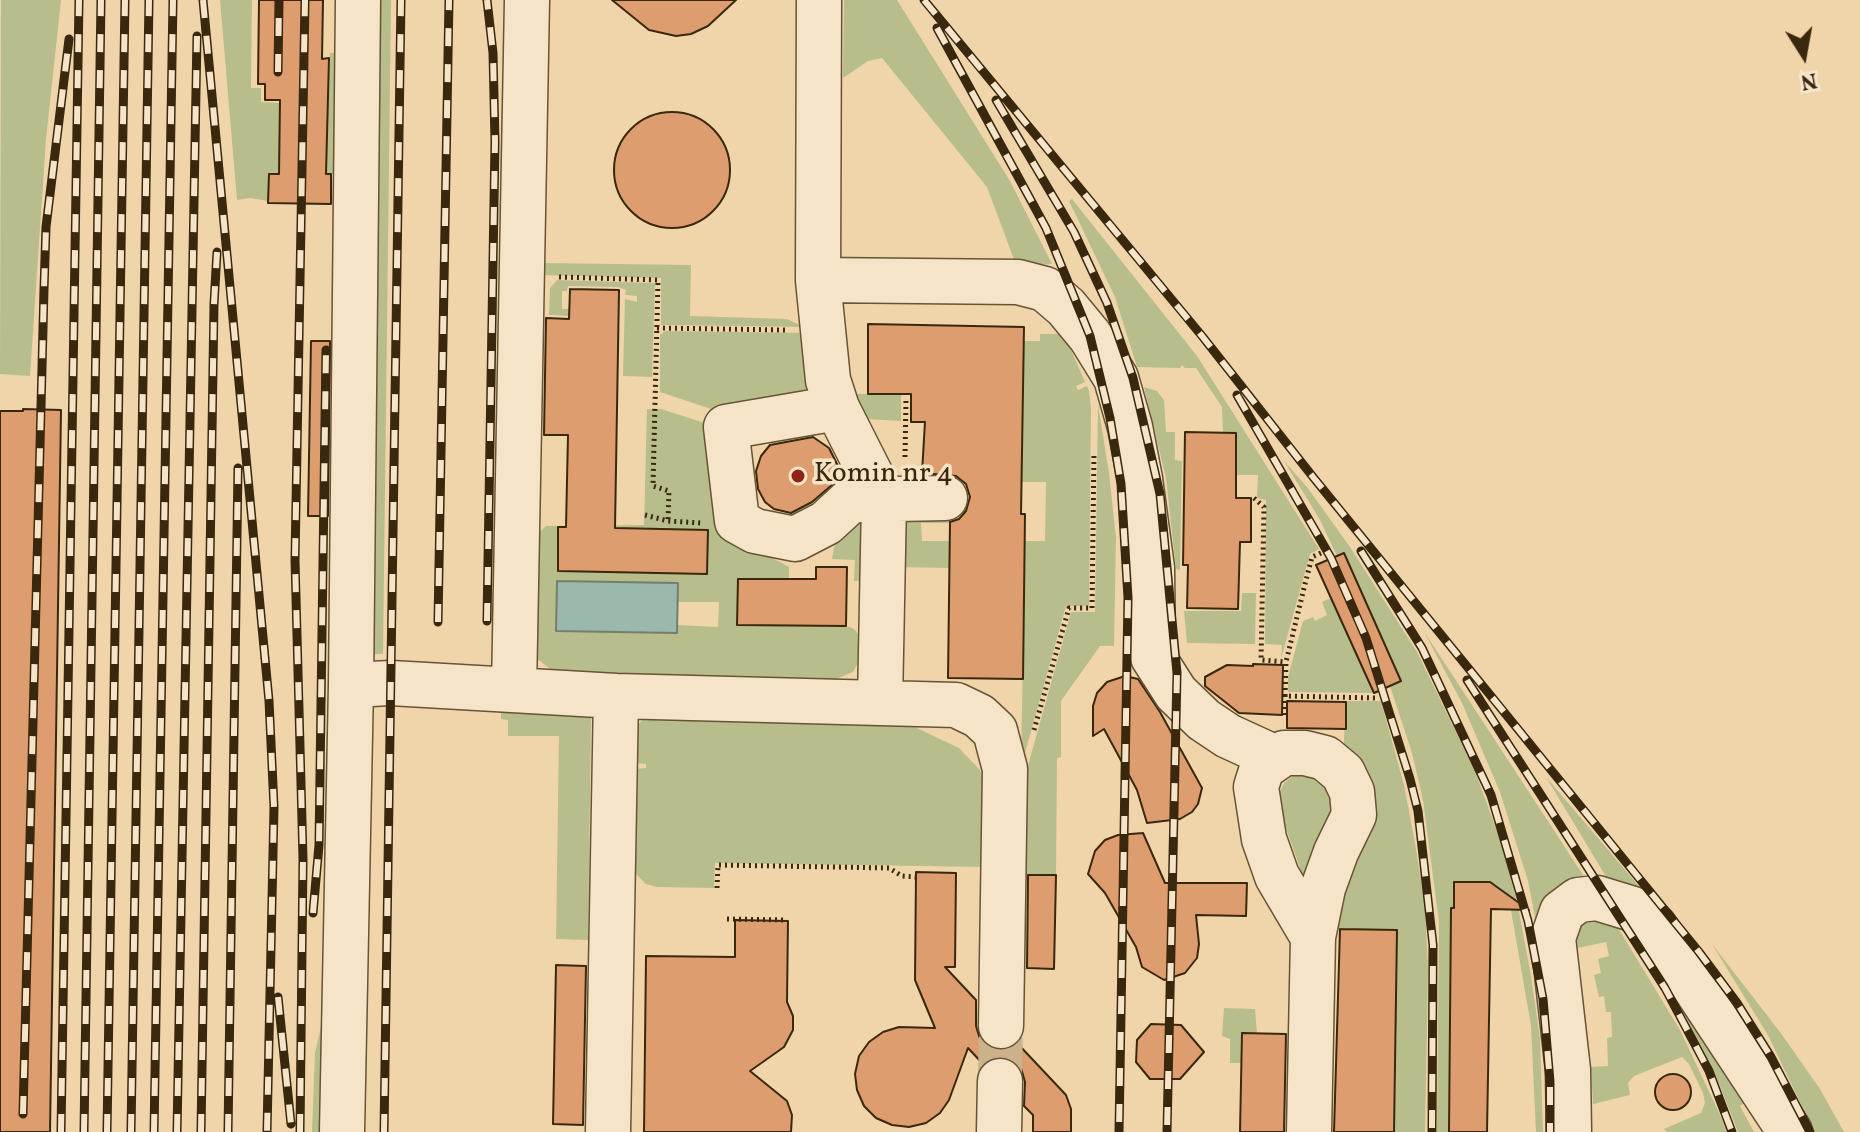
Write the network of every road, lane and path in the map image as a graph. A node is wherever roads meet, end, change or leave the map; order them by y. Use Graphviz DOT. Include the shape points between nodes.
graph roads {
  1 [pos="358,0"];
  2 [pos="527,0"];
  3 [pos="819,0"];
  4 [pos="547,277"];
  5 [pos="818,280"];
  6 [pos="657,328"];
  7 [pos="795,330"];
  8 [pos="906,398"];
  9 [pos="837,408"];
  10 [pos="1094,451"];
  11 [pos="1254,498"];
  12 [pos="911,499"];
  13 [pos="645,515"];
  14 [pos="668,521"];
  15 [pos="709,523"];
  16 [pos="1321,553"];
  17 [pos="1286,662"];
  18 [pos="351,685"];
  19 [pos="514,690"];
  20 [pos="616,696"];
  21 [pos="1376,698"];
  22 [pos="880,703"];
  23 [pos="1031,741"];
  24 [pos="1276,758"];
  25 [pos="916,877"];
  26 [pos="717,888"];
  27 [pos="727,919"];
  28 [pos="785,920"];
  29 [pos="1313,937"];
  30 [pos="1001,1026"];
  31 [pos="1000,1081"];
  32 [pos="342,1132"];
  33 [pos="608,1132"];
  34 [pos="999,1132"];
  35 [pos="1309,1132"];
  36 [pos="1569,1132"];
  37 [pos="1790,1132"];
  1 -- 18 [label="lane"];
  2 -- 19 [label="lane"];
  3 -- 5 [label="lane"];
  4 -- 6 [label="path" via="658,280"];
  5 -- 9 [label="lane" via="828,380"];
  5 -- 24 [label="lane" via="1018,282 1045,289 1066,307 1116,378 1130,427 1152,568 1153,657 1176,693 1204,720"];
  6 -- 7 [label="path"];
  6 -- 14 [label="path" via="653,486 669,491"];
  8 -- 12 [label="path"];
  9 -- 12 [label="lane"];
  9 -- 12 [label="lane" via="726,427 737,521 755,531 795,539 826,523 851,500"];
  10 -- 23 [label="path" via="1092,608 1069,608"];
  11 -- 17 [label="path" via="1264,507 1261,660"];
  12 -- 22 [label="lane" via="886,514"];
  13 -- 14 [label="path"];
  14 -- 15 [label="path"];
  16 -- 17 [label="path" via="1312,557"];
  17 -- 21 [label="path" via="1285,696"];
  18 -- 19 [label="lane"];
  18 -- 32 [label="lane"];
  19 -- 20 [label="lane"];
  20 -- 22 [label="lane"];
  20 -- 33 [label="lane"];
  22 -- 30 [label="lane" via="956,705 995,731 1005,769"];
  24 -- 29 [label="lane" via="1262,768 1256,787 1264,839 1277,876"];
  24 -- 29 [label="lane" via="1305,753 1325,758 1343,773 1352,792 1354,815 1323,888"];
  25 -- 26 [label="path" via="889,868 718,865"];
  27 -- 28 [label="path"];
  29 -- 35 [label="lane"];
  31 -- 34 [label="lane"];
  36 -- 37 [label="lane" via="1568,1070 1553,938 1562,912 1578,900 1597,898 1633,909 1655,927"];
}
